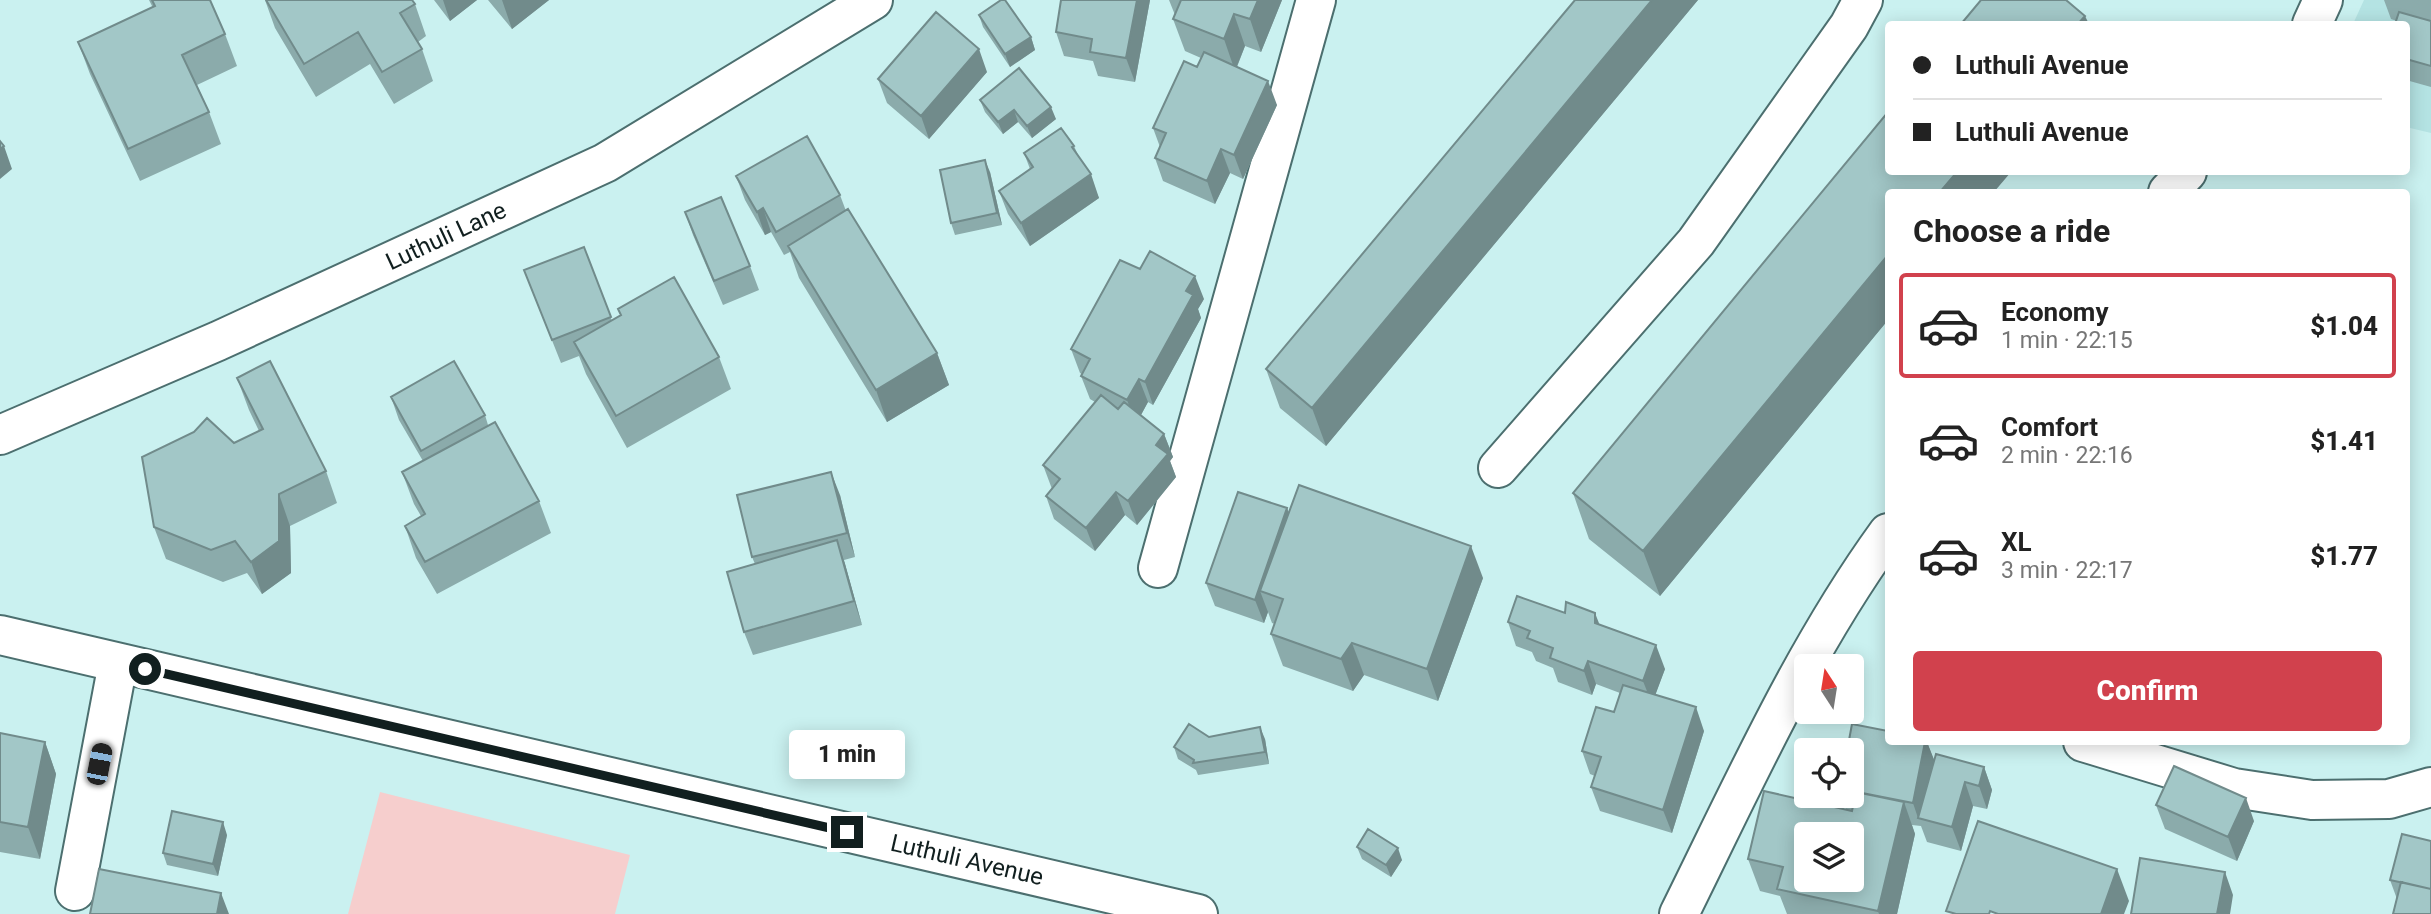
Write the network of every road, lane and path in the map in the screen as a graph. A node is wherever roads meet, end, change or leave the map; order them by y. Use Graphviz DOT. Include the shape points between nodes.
graph roads {
  1 [pos="873,0"];
  2 [pos="1316,0"];
  3 [pos="1863,0"];
  4 [pos="2323,0"];
  5 [pos="2313,21"];
  6 [pos="2184,175"];
  7 [pos="2171,189"];
  8 [pos="0,435"];
  9 [pos="1498,468"];
  10 [pos="1885,537"];
  11 [pos="1158,568"];
  12 [pos="0,635"];
  13 [pos="118,663"];
  14 [pos="2092,745"];
  15 [pos="2431,787"];
  16 [pos="75,891"];
  17 [pos="1198,914"];
  18 [pos="1679,914"];
  1 -- 8 [label="street, Luthuli Lane" via="606,163 218,341"];
  2 -- 11 [label="street"];
  3 -- 9 [label="street" via="1696,242"];
  4 -- 5 [label="street"];
  6 -- 7 [label="street"];
  10 -- 18 [label="street" via="1812,652"];
  12 -- 13 [label="street, Luthuli Avenue"];
  13 -- 16 [label="street"];
  13 -- 17 [label="street, Luthuli Avenue"];
  14 -- 15 [label="street" via="2234,788 2312,800 2389,799"];
}
